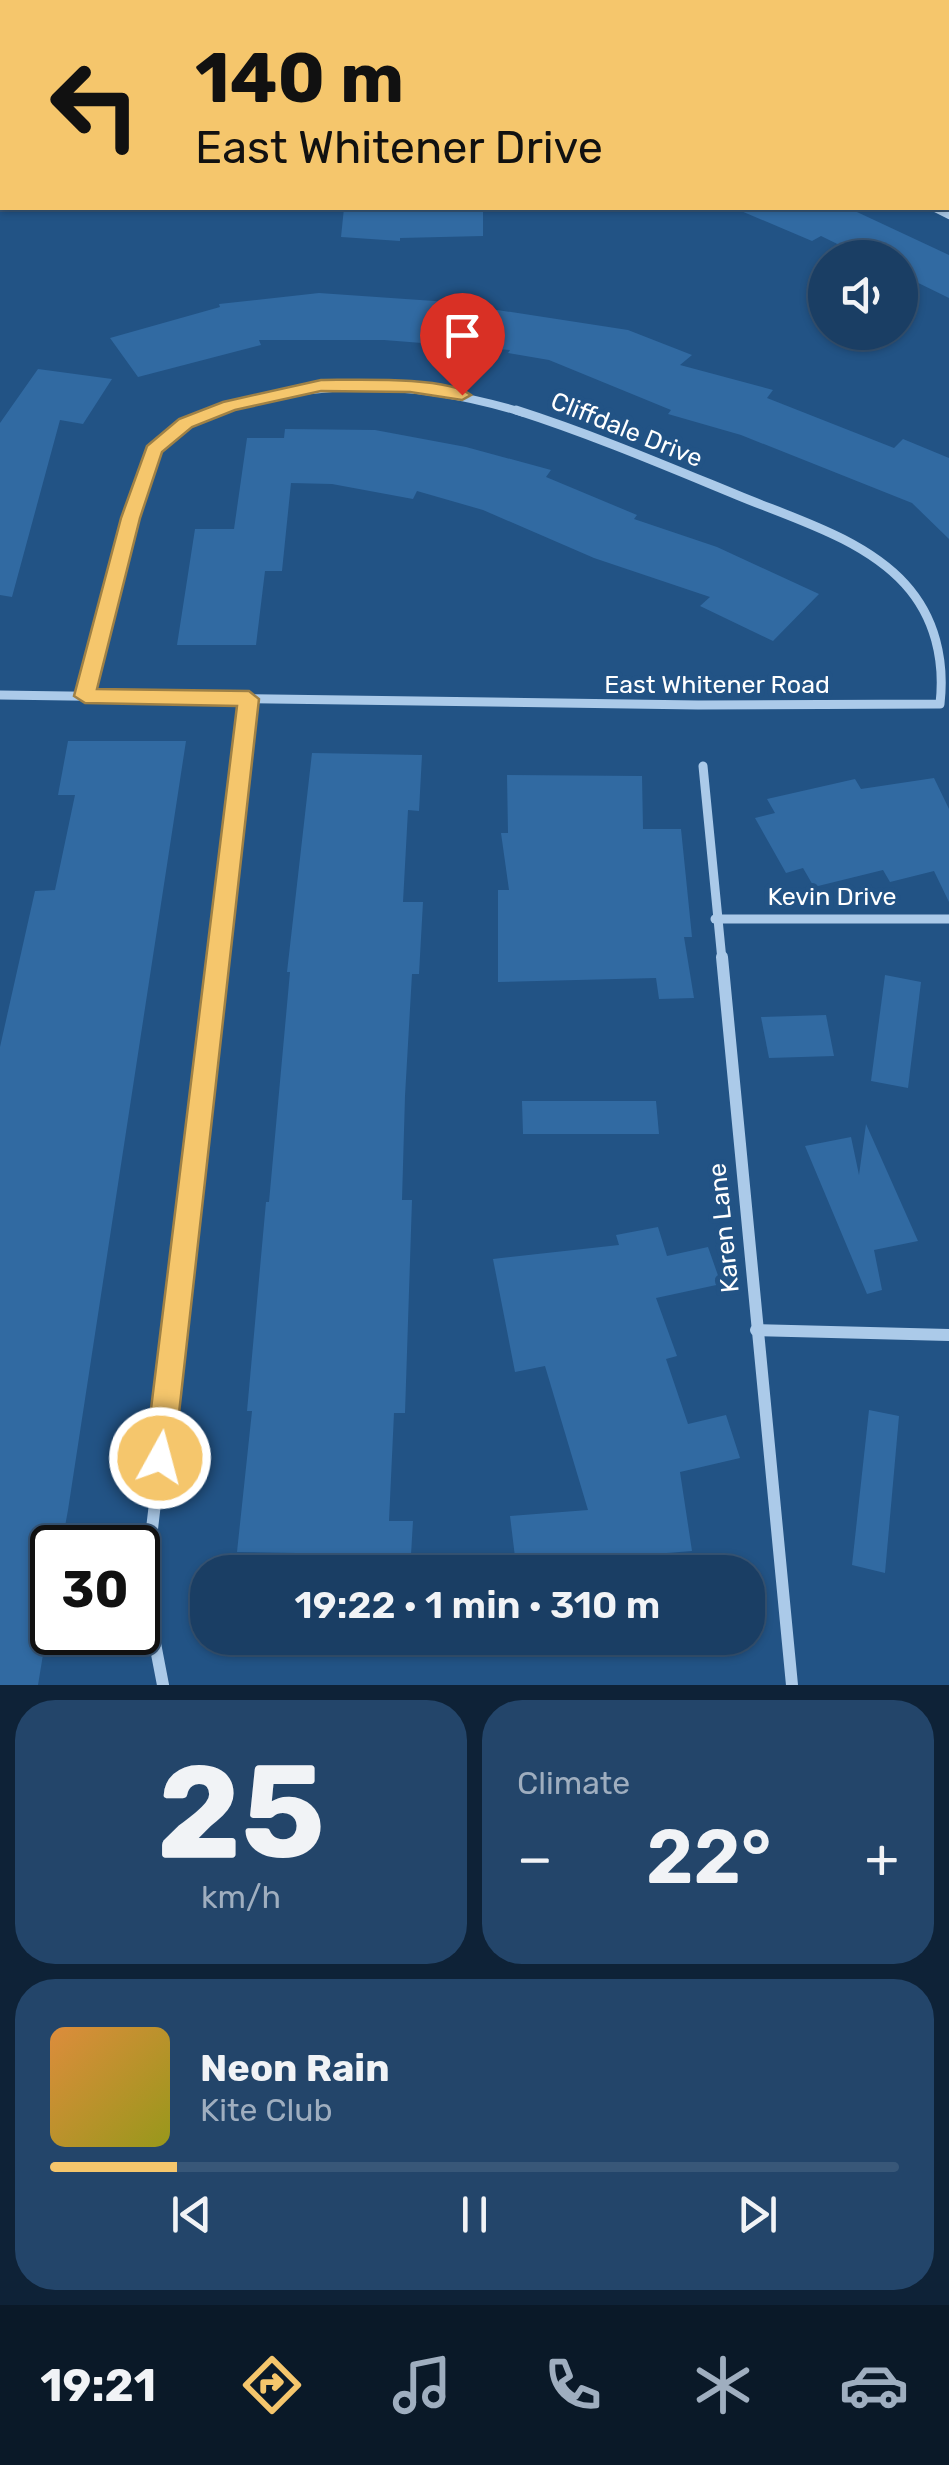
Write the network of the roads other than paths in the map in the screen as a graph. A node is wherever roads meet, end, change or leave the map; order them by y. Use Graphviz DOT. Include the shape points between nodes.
graph roads {
  1 [pos="0,696"];
  2 [pos="85,696"];
  3 [pos="249,699"];
  4 [pos="940,704"];
  5 [pos="703,766"];
  6 [pos="715,919"];
  7 [pos="949,919"];
  8 [pos="756,1330"];
  9 [pos="949,1334"];
  10 [pos="163,1685"];
  11 [pos="792,1685"];
  1 -- 2 [label="street, East Whitener Road"];
  2 -- 3 [label="street, East Whitener Road"];
  2 -- 4 [label="street, Cliffdale Drive" via="154,450 186,423 258,397 358,384 410,386 523,409 798,521 874,561 905,583 933,624 942,659"];
  3 -- 4 [label="street, East Whitener Road"];
  3 -- 10 [label="street" via="148,1563"];
  5 -- 6 [label="street, Karen Lane"];
  6 -- 7 [label="street, Kevin Drive"];
  6 -- 8 [label="street, Karen Lane"];
  8 -- 9 [label="street"];
  8 -- 11 [label="street, Karen Lane"];
}
